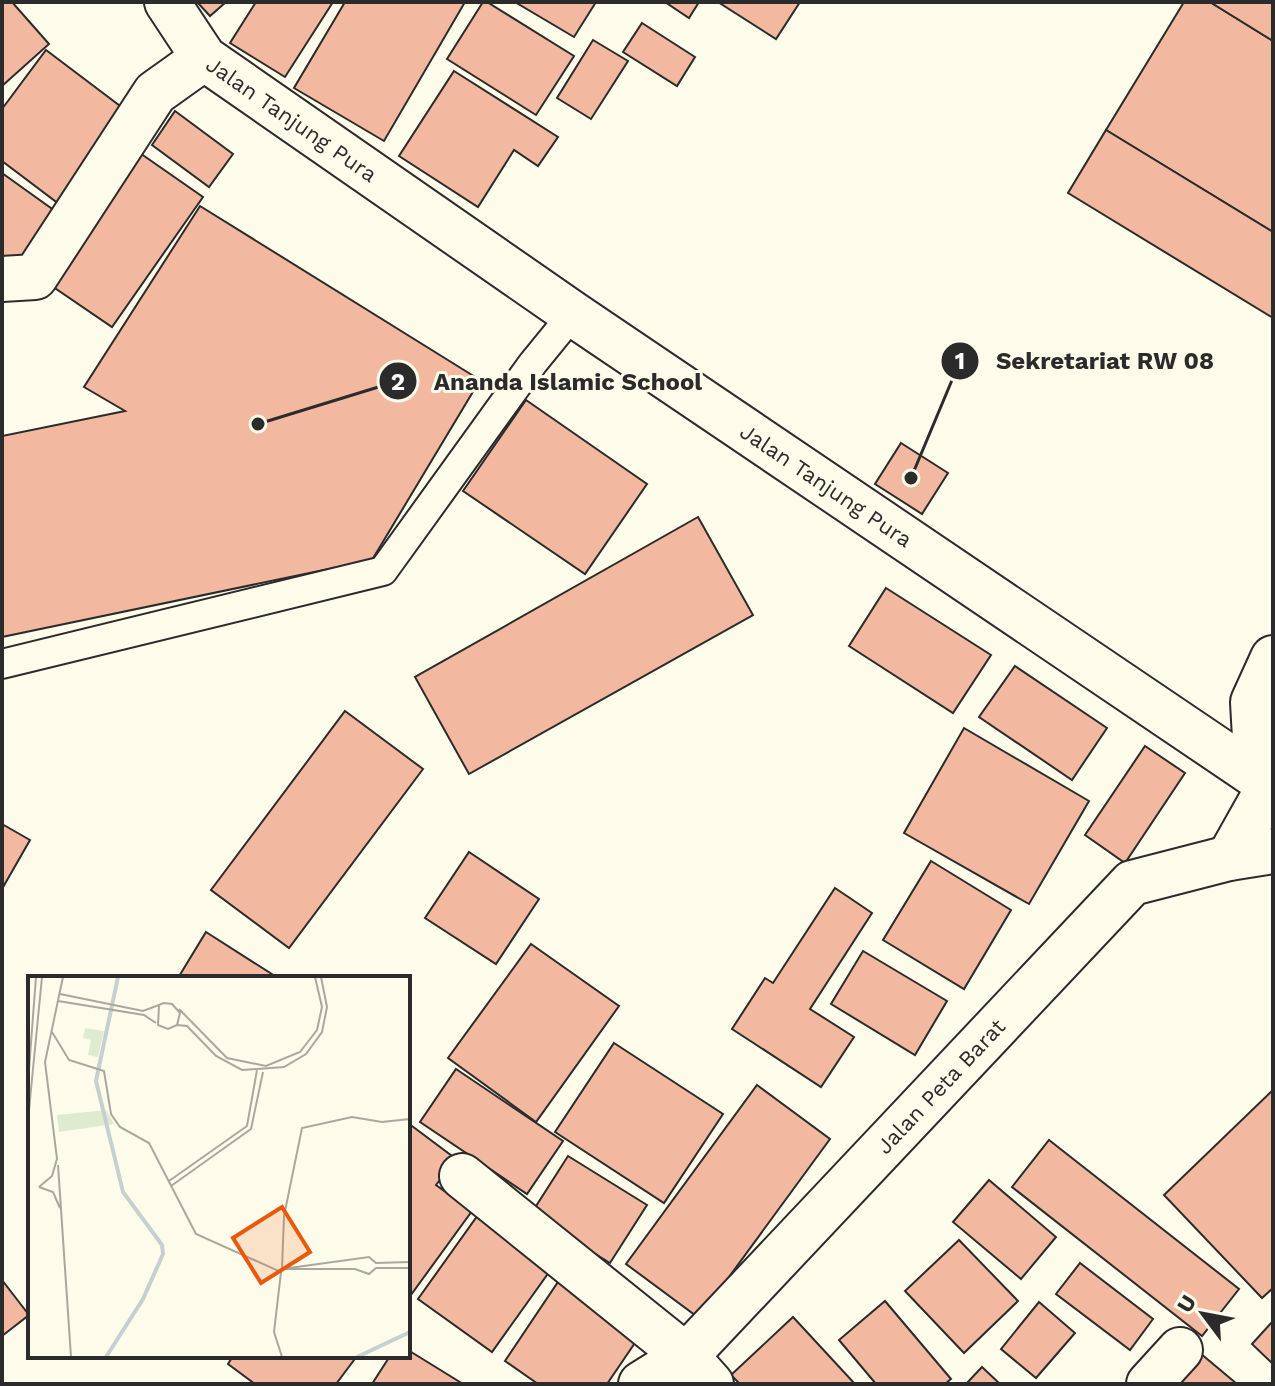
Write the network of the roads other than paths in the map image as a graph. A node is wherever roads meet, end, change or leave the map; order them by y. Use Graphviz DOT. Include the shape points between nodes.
graph roads {
  1 [pos="167,2"];
  2 [pos="204,58"];
  3 [pos="2,279"];
  4 [pos="573,314"];
  5 [pos="1273,658"];
  6 [pos="2,664"];
  7 [pos="1271,785"];
  8 [pos="1273,851"];
  9 [pos="1229,858"];
  10 [pos="462,1176"];
  11 [pos="1180,1350"];
  12 [pos="698,1370"];
  13 [pos="641,1384"];
  14 [pos="1149,1384"];
  1 -- 2 [label="street, Jalan Tanjung Pura"];
  2 -- 3 [label="street" via="155,93 35,277"];
  2 -- 4 [label="street, Jalan Tanjung Pura"];
  4 -- 6 [label="lane" via="383,571"];
  4 -- 7 [label="street, Jalan Tanjung Pura"];
  5 -- 7 [label="street" via="1253,702 1255,738"];
  7 -- 9 [label="street"];
  8 -- 9 [label="street, Jalan Peta Barat"];
  9 -- 12 [label="street, Jalan Peta Barat" via="1132,883"];
  10 -- 12 [label="street"];
  11 -- 14 [label="street"];
  12 -- 13 [label="street, Jalan Peta Barat"];
}
